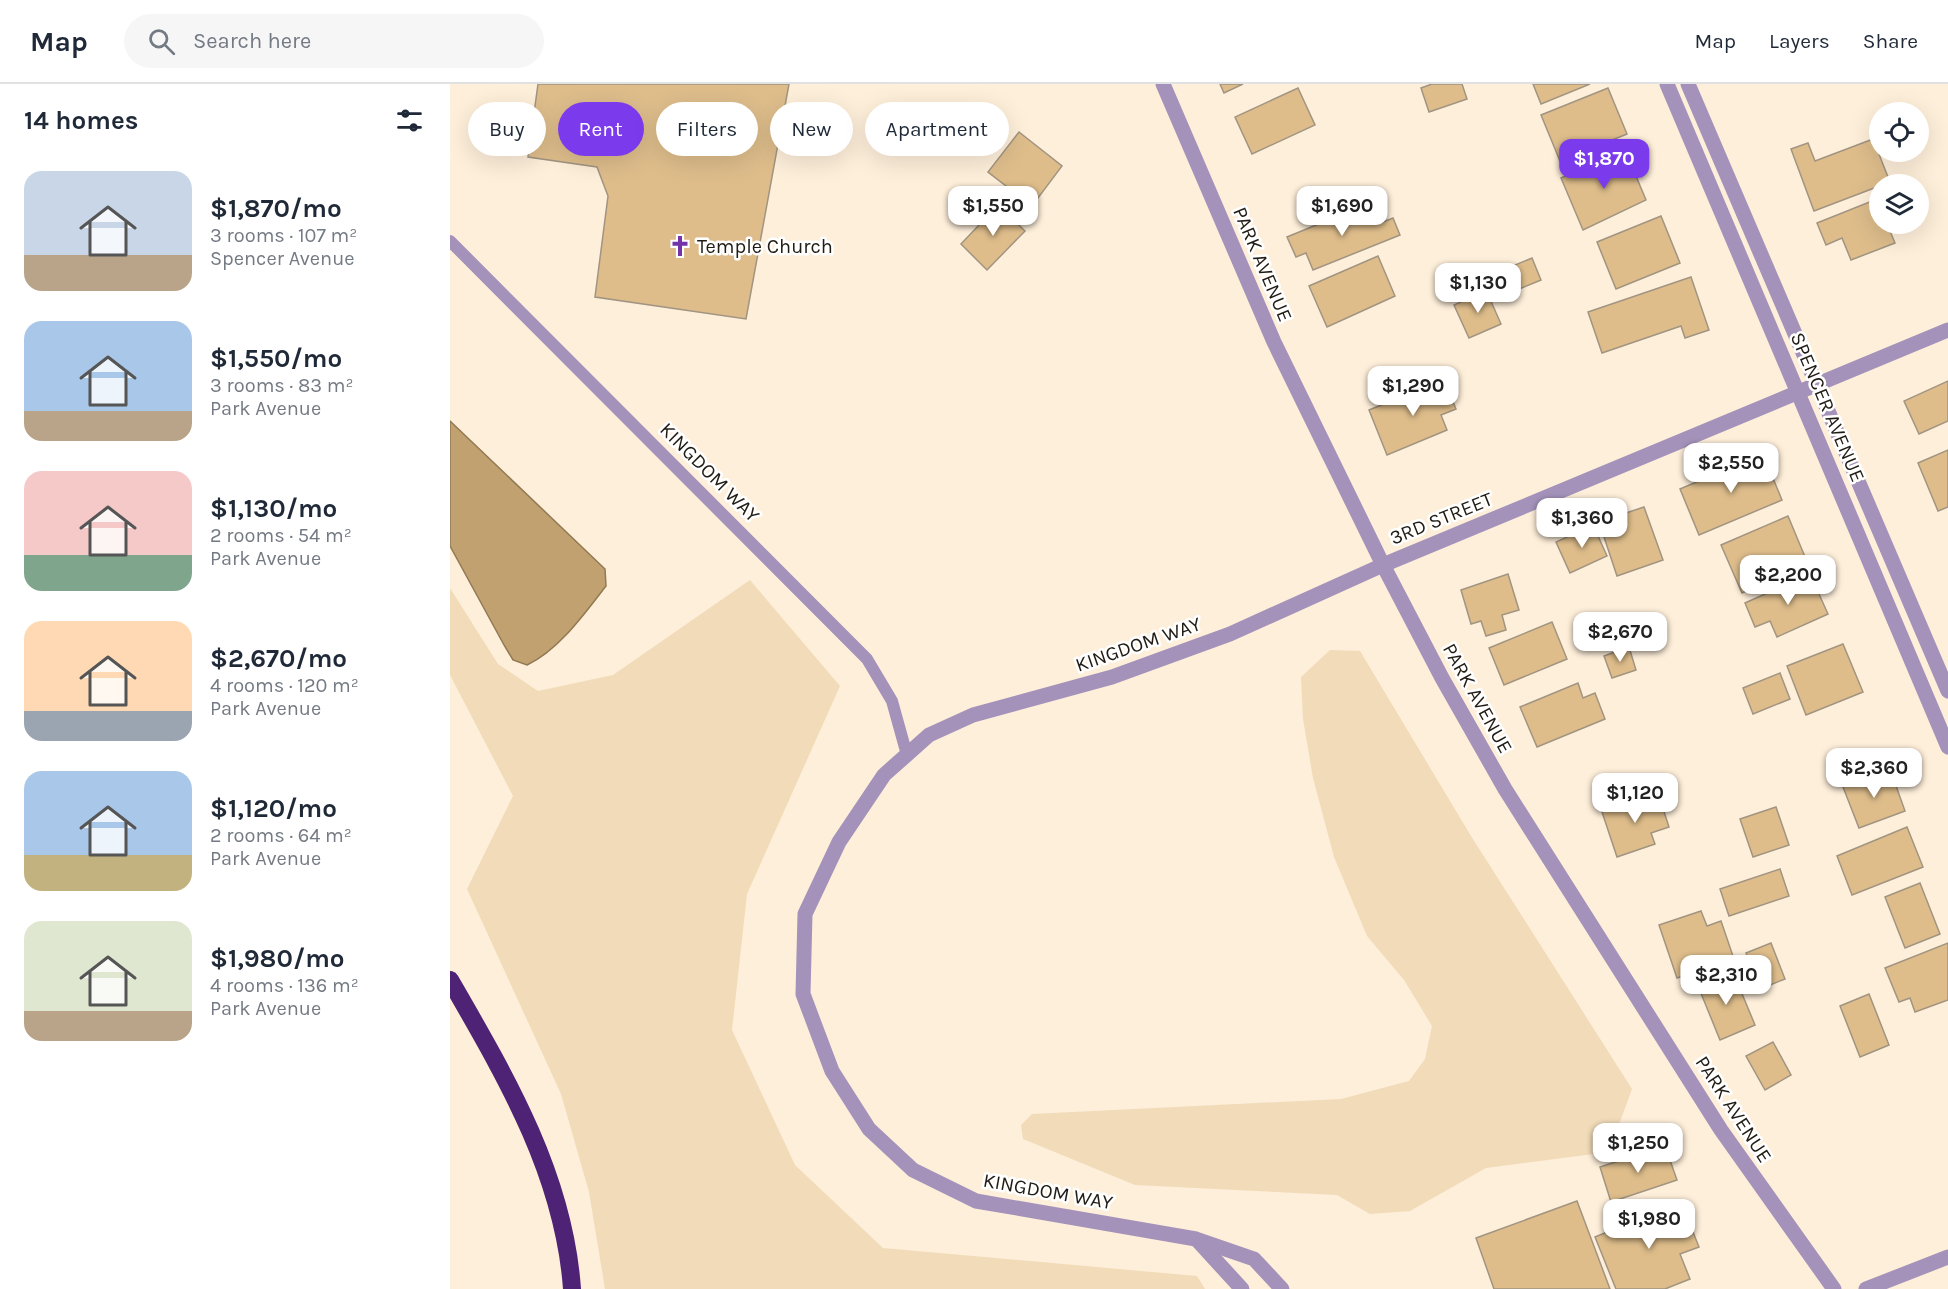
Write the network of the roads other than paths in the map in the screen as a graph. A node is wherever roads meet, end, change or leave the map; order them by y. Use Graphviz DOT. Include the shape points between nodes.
graph roads {
  1 [pos="1163,84"];
  2 [pos="1667,84"];
  3 [pos="1689,84"];
  4 [pos="450,241"];
  5 [pos="1948,330"];
  6 [pos="1818,386"];
  7 [pos="1799,394"];
  8 [pos="1383,565"];
  9 [pos="1948,691"];
  10 [pos="1948,747"];
  11 [pos="907,754"];
  12 [pos="450,980"];
  13 [pos="1196,1239"];
  14 [pos="1948,1257"];
  15 [pos="573,1289"];
  16 [pos="1242,1289"];
  17 [pos="1282,1289"];
  18 [pos="1834,1289"];
  19 [pos="1866,1289"];
  1 -- 8 [label="street, PARK AVENUE" via="1274,342"];
  2 -- 7 [label="street, SPENCER AVENUE"];
  3 -- 6 [label="street, SPENCER AVENUE"];
  4 -- 11 [label="lane, KINGDOM WAY" via="867,659 892,701"];
  5 -- 6 [label="street, 3RD STREET"];
  6 -- 7 [label="street, 3RD STREET"];
  6 -- 9 [label="street, SPENCER AVENUE"];
  7 -- 8 [label="street, 3RD STREET"];
  7 -- 10 [label="street, SPENCER AVENUE"];
  8 -- 11 [label="street, KINGDOM WAY" via="1209,642 1112,677 973,715 929,735"];
  8 -- 18 [label="street, PARK AVENUE" via="1505,789 1721,1130"];
  11 -- 13 [label="street, KINGDOM WAY" via="884,775 839,843 806,914 803,994 832,1071 869,1129 913,1170 976,1202"];
  12 -- 15 [label="highway" via="504,1074 532,1134 561,1218"];
  13 -- 16 [label="street"];
  13 -- 17 [label="street, KINGDOM WAY" via="1254,1259"];
  14 -- 19 [label="street"];
}
